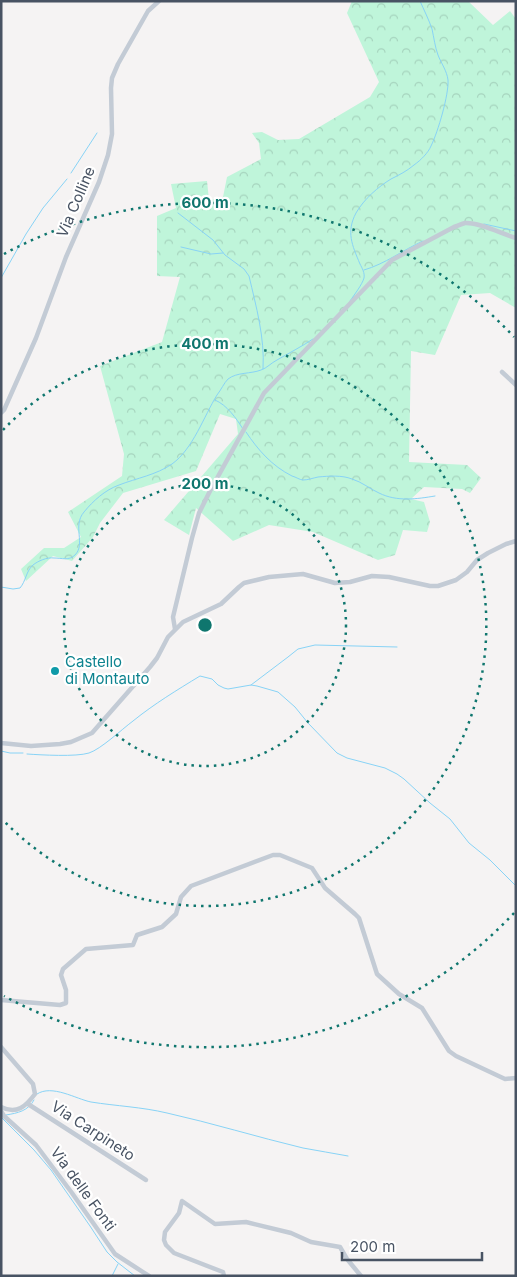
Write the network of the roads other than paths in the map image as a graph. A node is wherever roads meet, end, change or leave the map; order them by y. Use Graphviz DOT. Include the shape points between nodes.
graph roads {
  1 [pos="159,1"];
  2 [pos="516,238"];
  3 [pos="502,372"];
  4 [pos="516,385"];
  5 [pos="1,413"];
  6 [pos="516,541"];
  7 [pos="176,629"];
  8 [pos="1,743"];
  9 [pos="1,1000"];
  10 [pos="1,1048"];
  11 [pos="516,1078"];
  12 [pos="28,1104"];
  13 [pos="1,1107"];
  14 [pos="1,1111"];
  15 [pos="146,1180"];
  16 [pos="149,1276"];
  17 [pos="224,1276"];
  18 [pos="361,1276"];
  1 -- 5 [label="street, Via Colline" via="148,11 112,78 112,134 108,155 36,338"];
  2 -- 7 [label="street" via="464,223 392,260 264,393 200,513 173,617"];
  3 -- 4 [label="street"];
  6 -- 8 [label="street" via="477,560 456,580 438,586 372,576 335,583 303,574 244,583 221,604 183,622 168,637 150,667 92,733 60,744"];
  9 -- 11 [label="street" via="66,1003 61,975 63,969 86,948 133,945 137,935 162,927 176,914 181,897 191,886 280,854 312,868 325,888 356,914 377,974 399,994 422,1008 449,1051 505,1079"];
  10 -- 12 [label="street" via="33,1084 36,1094"];
  12 -- 13 [label="street" via="14,1110"];
  12 -- 15 [label="street, Via Carpineto"];
  14 -- 16 [label="street, Via delle Fonti" via="36,1145 115,1254"];
  17 -- 18 [label="street" via="222,1272 174,1253 166,1245 165,1232 179,1213 182,1201 215,1224 246,1222 340,1248"];
}
